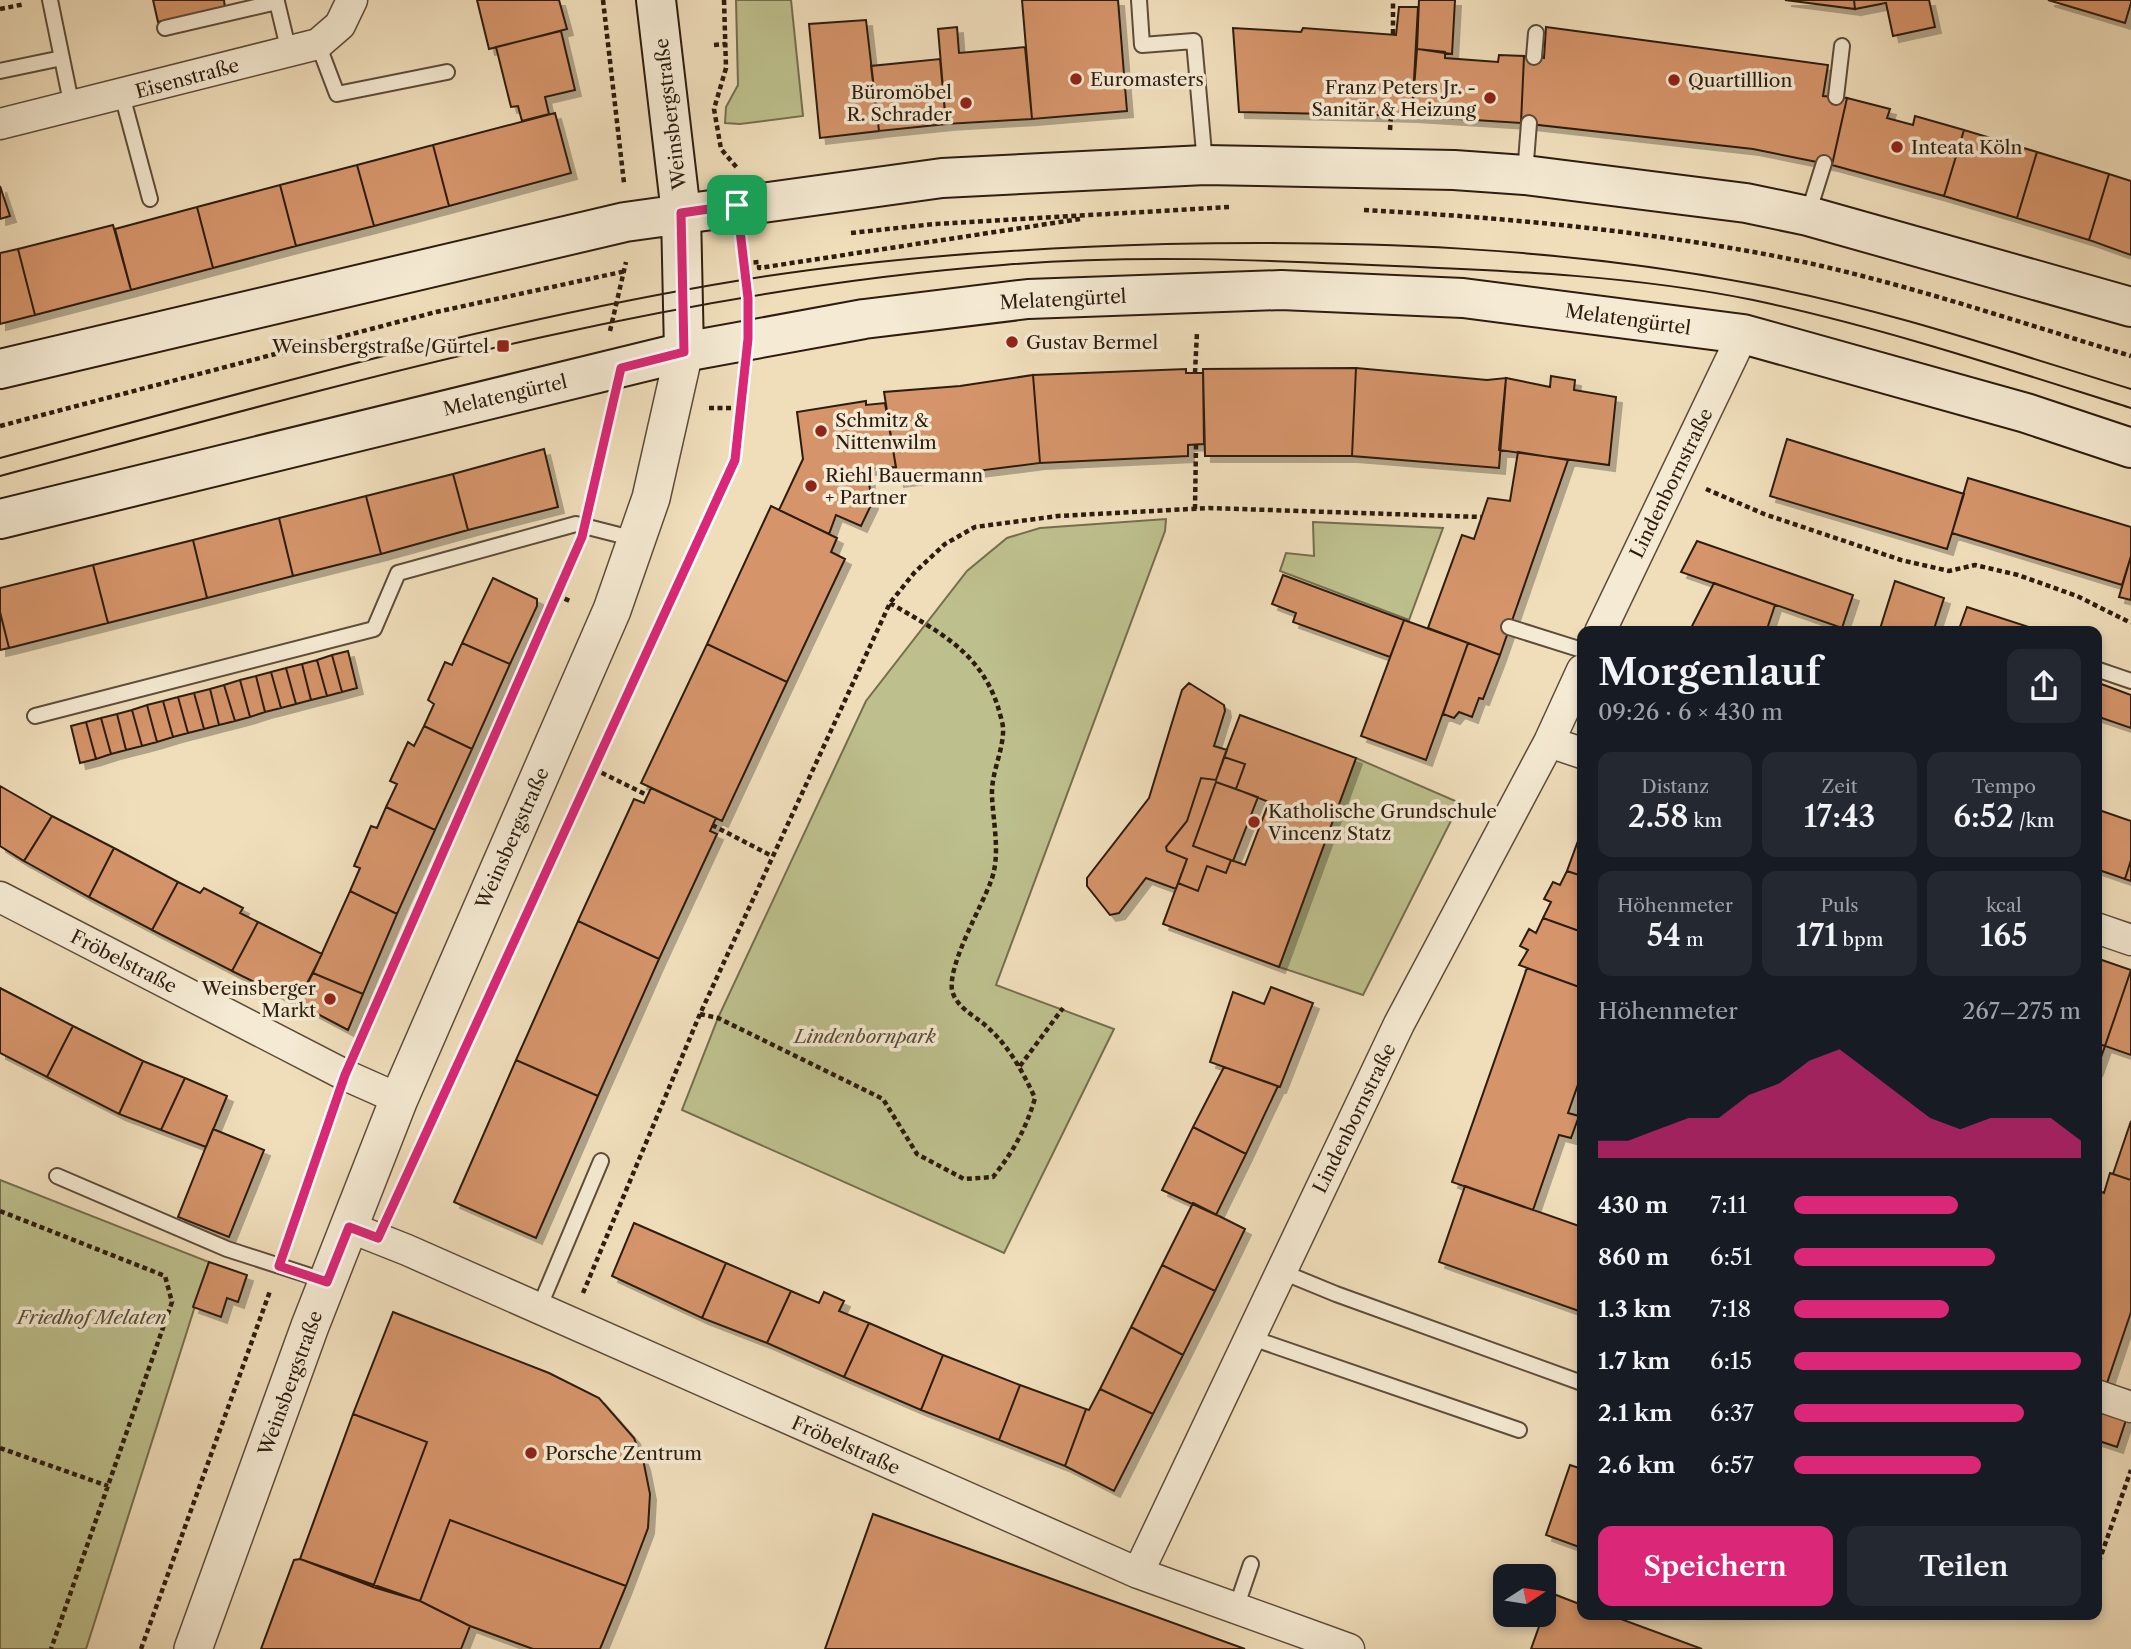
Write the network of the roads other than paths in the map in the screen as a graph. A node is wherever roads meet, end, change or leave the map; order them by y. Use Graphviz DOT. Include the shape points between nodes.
graph roads {
  1 [pos="50,0"];
  2 [pos="352,0"];
  3 [pos="656,0"];
  4 [pos="1139,0"];
  5 [pos="165,28"];
  6 [pos="1536,33"];
  7 [pos="318,44"];
  8 [pos="1842,46"];
  9 [pos="289,52"];
  10 [pos="1534,57"];
  11 [pos="62,58"];
  12 [pos="0,71"];
  13 [pos="447,72"];
  14 [pos="122,95"];
  15 [pos="1836,97"];
  16 [pos="72,107"];
  17 [pos="1529,123"];
  18 [pos="0,124"];
  19 [pos="1824,163"];
  20 [pos="1205,166"];
  21 [pos="1525,175"];
  22 [pos="150,199"];
  23 [pos="681,213"];
  24 [pos="1808,216"];
  25 [pos="2131,307"];
  26 [pos="1743,334"];
  27 [pos="684,352"];
  28 [pos="0,369"];
  29 [pos="2131,448"];
  30 [pos="0,519"];
  31 [pos="636,540"];
  32 [pos="1509,626"];
  33 [pos="1603,626"];
  34 [pos="1577,648"];
  35 [pos="2102,671"];
  36 [pos="1577,681"];
  37 [pos="2131,681"];
  38 [pos="35,716"];
  39 [pos="1549,742"];
  40 [pos="1577,751"];
  41 [pos="0,897"];
  42 [pos="2102,930"];
  43 [pos="2131,940"];
  44 [pos="399,1098"];
  45 [pos="601,1161"];
  46 [pos="57,1176"];
  47 [pos="349,1227"];
  48 [pos="1280,1271"];
  49 [pos="327,1282"];
  50 [pos="539,1308"];
  51 [pos="1249,1337"];
  52 [pos="1577,1381"];
  53 [pos="2102,1397"];
  54 [pos="2131,1407"];
  55 [pos="1520,1430"];
  56 [pos="1251,1564"];
  57 [pos="1138,1573"];
  58 [pos="1236,1608"];
  59 [pos="194,1649"];
  60 [pos="1349,1649"];
  1 -- 11 [label="lane"];
  2 -- 7 [label="street, Eisenstraße" via="340,25"];
  3 -- 23 [label="main road, Weinsbergstraße"];
  4 -- 20 [label="lane" via="1142,45 1194,41"];
  5 -- 9 [label="lane" via="277,2"];
  6 -- 10 [label="lane"];
  7 -- 9 [label="street, Eisenstraße"];
  7 -- 13 [label="lane" via="337,94"];
  8 -- 15 [label="lane"];
  9 -- 14 [label="street, Eisenstraße"];
  11 -- 12 [label="lane"];
  11 -- 16 [label="lane"];
  14 -- 16 [label="street, Eisenstraße"];
  14 -- 22 [label="lane"];
  16 -- 18 [label="street, Eisenstraße"];
  17 -- 21 [label="lane"];
  19 -- 24 [label="lane"];
  20 -- 21 [label="main road"];
  20 -- 23 [label="main road" via="942,178"];
  21 -- 24 [label="main road" via="1746,203"];
  23 -- 27 [label="main road, Weinsbergstraße"];
  23 -- 28 [label="main road" via="625,222"];
  24 -- 25 [label="main road"];
  26 -- 27 [label="main road, Melatengürtel" via="1463,298 1281,290 1028,299 877,317"];
  26 -- 29 [label="main road, Melatengürtel" via="2000,405"];
  26 -- 33 [label="street, Lindenbornstraße"];
  27 -- 30 [label="main road, Melatengürtel"];
  27 -- 31 [label="street, Weinsbergstraße" via="651,498"];
  31 -- 38 [label="lane" via="585,526 562,526 398,573 374,629"];
  31 -- 44 [label="street, Weinsbergstraße" via="612,610"];
  32 -- 34 [label="lane"];
  35 -- 37 [label="lane"];
  36 -- 39 [label="street, Lindenbornstraße"];
  39 -- 40 [label="street"];
  39 -- 48 [label="street, Lindenbornstraße" via="1399,1024"];
  41 -- 44 [label="street, Fröbelstraße" via="345,1075"];
  42 -- 43 [label="street"];
  44 -- 47 [label="street, Weinsbergstraße"];
  45 -- 50 [label="lane"];
  46 -- 49 [label="lane" via="227,1249"];
  47 -- 49 [label="street, Weinsbergstraße"];
  47 -- 50 [label="street, Fröbelstraße"];
  48 -- 51 [label="street, Lindenbornstraße"];
  48 -- 52 [label="lane"];
  49 -- 59 [label="street, Weinsbergstraße"];
  50 -- 57 [label="street, Fröbelstraße"];
  51 -- 55 [label="lane"];
  51 -- 57 [label="street, Lindenbornstraße"];
  53 -- 54 [label="street"];
  56 -- 58 [label="lane"];
  57 -- 58 [label="street, Fröbelstraße"];
  58 -- 60 [label="street, Fröbelstraße"];
}
